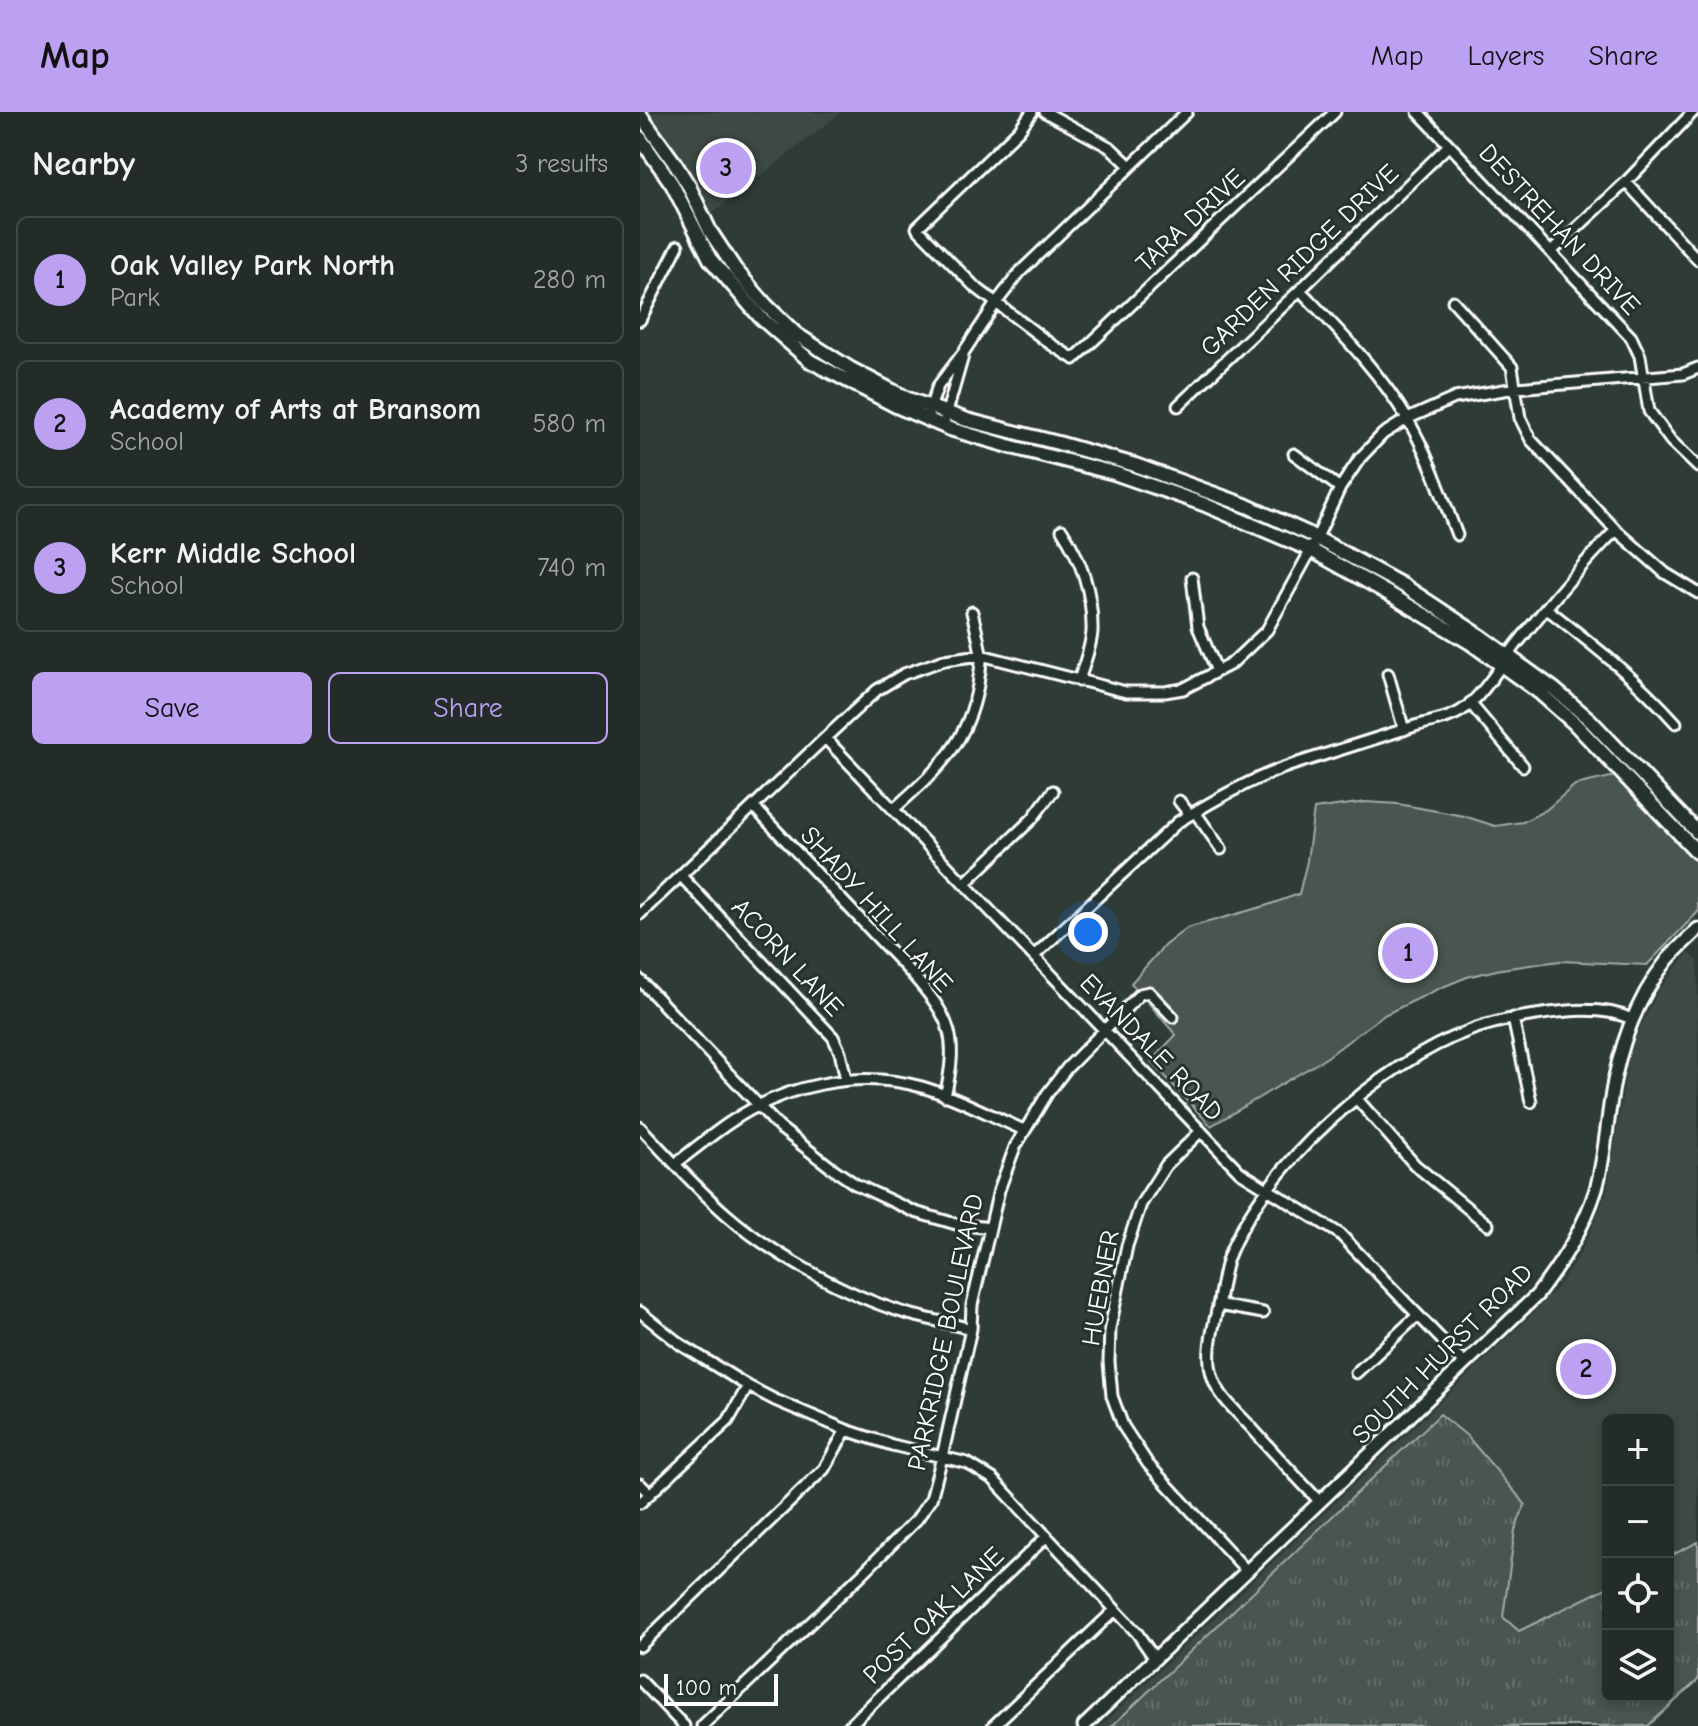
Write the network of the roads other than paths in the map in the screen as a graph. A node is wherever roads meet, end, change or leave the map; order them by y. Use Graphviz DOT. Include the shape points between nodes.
graph roads {
  1 [pos="1032,112"];
  2 [pos="1045,112"];
  3 [pos="1187,112"];
  4 [pos="1335,112"];
  5 [pos="1418,112"];
  6 [pos="1686,114"];
  7 [pos="640,115"];
  8 [pos="640,138"];
  9 [pos="1449,145"];
  10 [pos="1130,166"];
  11 [pos="1626,182"];
  12 [pos="678,246"];
  13 [pos="1551,252"];
  14 [pos="1698,260"];
  15 [pos="1300,290"];
  16 [pos="1453,301"];
  17 [pos="996,303"];
  18 [pos="640,320"];
  19 [pos="963,353"];
  20 [pos="1698,368"];
  21 [pos="1643,378"];
  22 [pos="1516,388"];
  23 [pos="1178,406"];
  24 [pos="928,413"];
  25 [pos="944,419"];
  26 [pos="1407,419"];
  27 [pos="1294,454"];
  28 [pos="1698,467"];
  29 [pos="1340,488"];
  30 [pos="1062,530"];
  31 [pos="1616,530"];
  32 [pos="1457,535"];
  33 [pos="1314,545"];
  34 [pos="1192,578"];
  35 [pos="1698,593"];
  36 [pos="1546,608"];
  37 [pos="972,612"];
  38 [pos="981,655"];
  39 [pos="1504,660"];
  40 [pos="1217,671"];
  41 [pos="1388,674"];
  42 [pos="1079,681"];
  43 [pos="1470,703"];
  44 [pos="1676,723"];
  45 [pos="1404,730"];
  46 [pos="825,738"];
  47 [pos="1523,766"];
  48 [pos="1053,791"];
  49 [pos="1179,801"];
  50 [pos="754,807"];
  51 [pos="894,809"];
  52 [pos="1192,814"];
  53 [pos="1698,833"];
  54 [pos="1221,849"];
  55 [pos="1698,853"];
  56 [pos="681,876"];
  57 [pos="964,884"];
  58 [pos="640,914"];
  59 [pos="1698,929"];
  60 [pos="1034,956"];
  61 [pos="640,980"];
  62 [pos="1173,1017"];
  63 [pos="1513,1018"];
  64 [pos="1632,1019"];
  65 [pos="1104,1029"];
  66 [pos="846,1079"];
  67 [pos="945,1096"];
  68 [pos="1357,1099"];
  69 [pos="1531,1102"];
  70 [pos="758,1106"];
  71 [pos="640,1127"];
  72 [pos="1024,1130"];
  73 [pos="1201,1131"];
  74 [pos="675,1164"];
  75 [pos="1267,1189"];
  76 [pos="1488,1225"];
  77 [pos="990,1228"];
  78 [pos="1218,1305"];
  79 [pos="640,1312"];
  80 [pos="1263,1313"];
  81 [pos="1418,1315"];
  82 [pos="971,1329"];
  83 [pos="1465,1364"];
  84 [pos="1356,1373"];
  85 [pos="748,1386"];
  86 [pos="846,1430"];
  87 [pos="942,1457"];
  88 [pos="640,1484"];
  89 [pos="650,1494"];
  90 [pos="1320,1502"];
  91 [pos="640,1503"];
  92 [pos="1047,1536"];
  93 [pos="1247,1571"];
  94 [pos="1115,1610"];
  95 [pos="640,1646"];
  96 [pos="1155,1659"];
  97 [pos="640,1680"];
  98 [pos="684,1726"];
  99 [pos="702,1726"];
  100 [pos="849,1726"];
  101 [pos="993,1726"];
  102 [pos="1084,1726"];
  1 -- 17 [label="street" via="917,228"];
  2 -- 10 [label="street" via="1111,148"];
  3 -- 10 [label="street"];
  4 -- 17 [label="street, TARA DRIVE" via="1074,359"];
  5 -- 9 [label="street, DESTREHAN DRIVE"];
  6 -- 11 [label="street"];
  7 -- 24 [label="main road" via="689,186 735,269 766,305 796,334"];
  8 -- 24 [label="main road" via="672,184 710,259 761,318 810,361 896,406"];
  9 -- 13 [label="street, DESTREHAN DRIVE"];
  9 -- 15 [label="street, GARDEN RIDGE DRIVE"];
  10 -- 17 [label="street" via="1020,272"];
  11 -- 13 [label="street"];
  11 -- 14 [label="street"];
  12 -- 18 [label="street"];
  13 -- 21 [label="street, DESTREHAN DRIVE" via="1631,337"];
  15 -- 23 [label="street, GARDEN RIDGE DRIVE"];
  15 -- 26 [label="street" via="1359,352"];
  16 -- 22 [label="street" via="1512,367"];
  17 -- 19 [label="street"];
  19 -- 24 [label="street" via="938,386"];
  19 -- 25 [label="street"];
  20 -- 21 [label="street"];
  21 -- 22 [label="street"];
  21 -- 28 [label="street, DESTREHAN DRIVE" via="1649,411"];
  22 -- 26 [label="street" via="1455,398"];
  22 -- 31 [label="street" via="1520,418 1531,440"];
  24 -- 25 [label="main road"];
  25 -- 33 [label="main road" via="967,420 1135,465 1245,505"];
  26 -- 29 [label="street" via="1383,434"];
  26 -- 32 [label="street"];
  27 -- 29 [label="street"];
  29 -- 33 [label="street"];
  30 -- 42 [label="street" via="1081,563 1089,599 1092,634"];
  31 -- 35 [label="street" via="1665,573"];
  31 -- 36 [label="street"];
  33 -- 39 [label="main road" via="1406,587"];
  33 -- 40 [label="street" via="1267,630"];
  34 -- 40 [label="street" via="1198,627"];
  36 -- 39 [label="street"];
  36 -- 44 [label="street" via="1614,662"];
  37 -- 38 [label="street"];
  38 -- 42 [label="street"];
  38 -- 46 [label="street" via="944,660 904,674 877,690"];
  38 -- 51 [label="street" via="976,696 960,738 935,773"];
  39 -- 43 [label="street"];
  39 -- 53 [label="main road" via="1554,689 1589,719"];
  39 -- 55 [label="main road" via="1574,723"];
  40 -- 42 [label="street" via="1165,692 1126,692"];
  41 -- 45 [label="street"];
  43 -- 45 [label="street" via="1446,719"];
  43 -- 47 [label="street"];
  45 -- 52 [label="street" via="1293,764"];
  46 -- 50 [label="street"];
  46 -- 51 [label="street, EVANDALE ROAD"];
  48 -- 57 [label="street" via="1032,819"];
  49 -- 52 [label="street"];
  50 -- 56 [label="street"];
  50 -- 67 [label="street, SHADY HILL LANE" via="935,1001 952,1044"];
  51 -- 57 [label="street, EVANDALE ROAD"];
  52 -- 54 [label="street"];
  52 -- 60 [label="street"];
  56 -- 58 [label="street"];
  56 -- 66 [label="street, ACORN LANE" via="833,1037"];
  57 -- 60 [label="street, EVANDALE ROAD"];
  59 -- 64 [label="street, SOUTH HURST ROAD" via="1668,959"];
  60 -- 65 [label="street, EVANDALE ROAD"];
  61 -- 70 [label="street"];
  62 -- 65 [label="street, PARKRIDGE BOULEVARD" via="1149,992 1140,994"];
  63 -- 64 [label="street" via="1609,1011"];
  63 -- 68 [label="street" via="1470,1030 1426,1051"];
  63 -- 69 [label="street"];
  64 -- 83 [label="street, SOUTH HURST ROAD" via="1614,1080 1590,1207 1537,1295"];
  65 -- 72 [label="street, PARKRIDGE BOULEVARD" via="1067,1068"];
  65 -- 73 [label="street, EVANDALE ROAD"];
  66 -- 67 [label="street" via="899,1082"];
  66 -- 70 [label="street" via="796,1090"];
  67 -- 72 [label="street"];
  68 -- 75 [label="street" via="1304,1145"];
  68 -- 76 [label="street" via="1415,1165"];
  70 -- 74 [label="street"];
  70 -- 77 [label="street" via="855,1184 915,1212"];
  71 -- 74 [label="street"];
  72 -- 77 [label="street, PARKRIDGE BOULEVARD"];
  73 -- 75 [label="street, EVANDALE ROAD" via="1240,1172"];
  73 -- 93 [label="street, HUEBNER" via="1166,1165 1141,1204 1110,1328 1112,1396 1123,1426 1148,1464"];
  74 -- 82 [label="street" via="728,1216 818,1275 902,1312"];
  75 -- 78 [label="street" via="1228,1260"];
  75 -- 81 [label="street, EVANDALE ROAD" via="1340,1234"];
  77 -- 82 [label="street, PARKRIDGE BOULEVARD"];
  78 -- 80 [label="street"];
  78 -- 90 [label="street" via="1210,1354 1213,1378 1227,1402"];
  79 -- 85 [label="street"];
  81 -- 83 [label="street, EVANDALE ROAD"];
  81 -- 84 [label="street"];
  82 -- 87 [label="street, PARKRIDGE BOULEVARD"];
  83 -- 90 [label="street, SOUTH HURST ROAD"];
  85 -- 86 [label="street"];
  85 -- 89 [label="street" via="728,1421"];
  86 -- 87 [label="street"];
  86 -- 95 [label="street" via="824,1469"];
  87 -- 92 [label="street" via="967,1463 993,1479"];
  87 -- 99 [label="street, PARKRIDGE BOULEVARD" via="931,1499 917,1519"];
  88 -- 89 [label="street"];
  89 -- 91 [label="street"];
  90 -- 93 [label="street, SOUTH HURST ROAD"];
  92 -- 94 [label="street"];
  92 -- 100 [label="street, POST OAK LANE"];
  93 -- 96 [label="street, SOUTH HURST ROAD"];
  94 -- 96 [label="street"];
  94 -- 101 [label="street"];
  96 -- 102 [label="street, SOUTH HURST ROAD"];
  97 -- 98 [label="street"];
}
